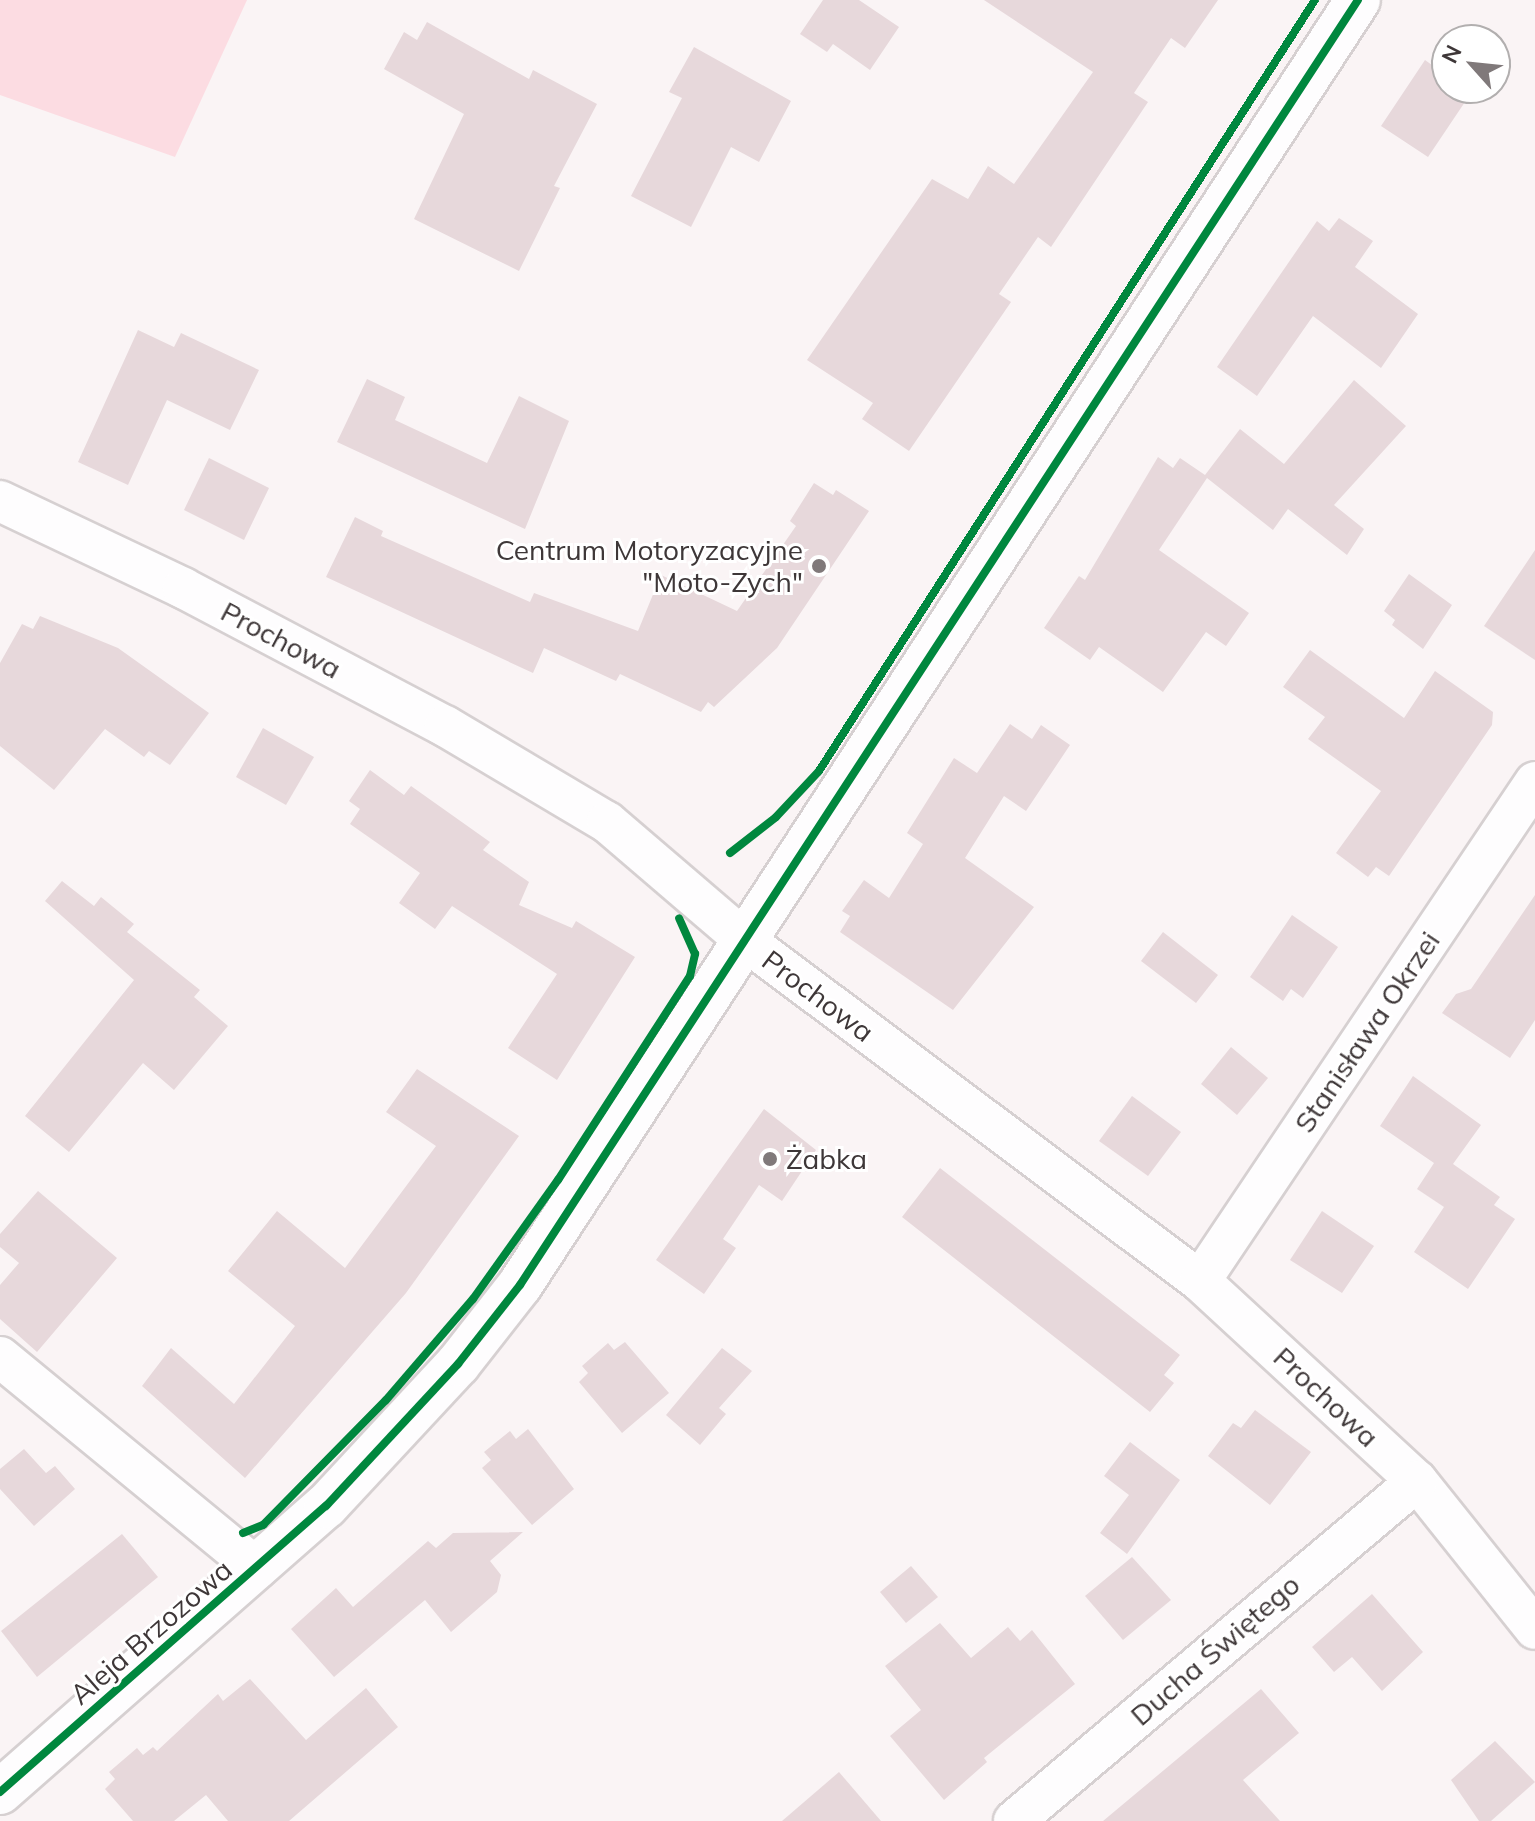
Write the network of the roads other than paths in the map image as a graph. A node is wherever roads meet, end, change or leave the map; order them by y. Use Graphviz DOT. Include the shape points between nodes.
graph roads {
  1 [pos="1358,0"];
  2 [pos="0,501"];
  3 [pos="1535,782"];
  4 [pos="747,942"];
  5 [pos="1200,1281"];
  6 [pos="0,1357"];
  7 [pos="1417,1481"];
  8 [pos="257,1568"];
  9 [pos="1535,1629"];
  10 [pos="0,1792"];
  11 [pos="1014,1821"];
  1 -- 4 [label="street, Aleja Brzozowa"];
  2 -- 4 [label="street, Prochowa" via="183,588 472,742 607,822"];
  3 -- 5 [label="street, Stanisława Okrzei"];
  4 -- 5 [label="street, Prochowa"];
  4 -- 8 [label="street, Aleja Brzozowa" via="520,1285 476,1342 391,1440"];
  5 -- 7 [label="street, Prochowa"];
  6 -- 8 [label="street"];
  7 -- 9 [label="street, Prochowa"];
  7 -- 11 [label="street, Ducha Świętego"];
  8 -- 10 [label="street, Aleja Brzozowa"];
}
